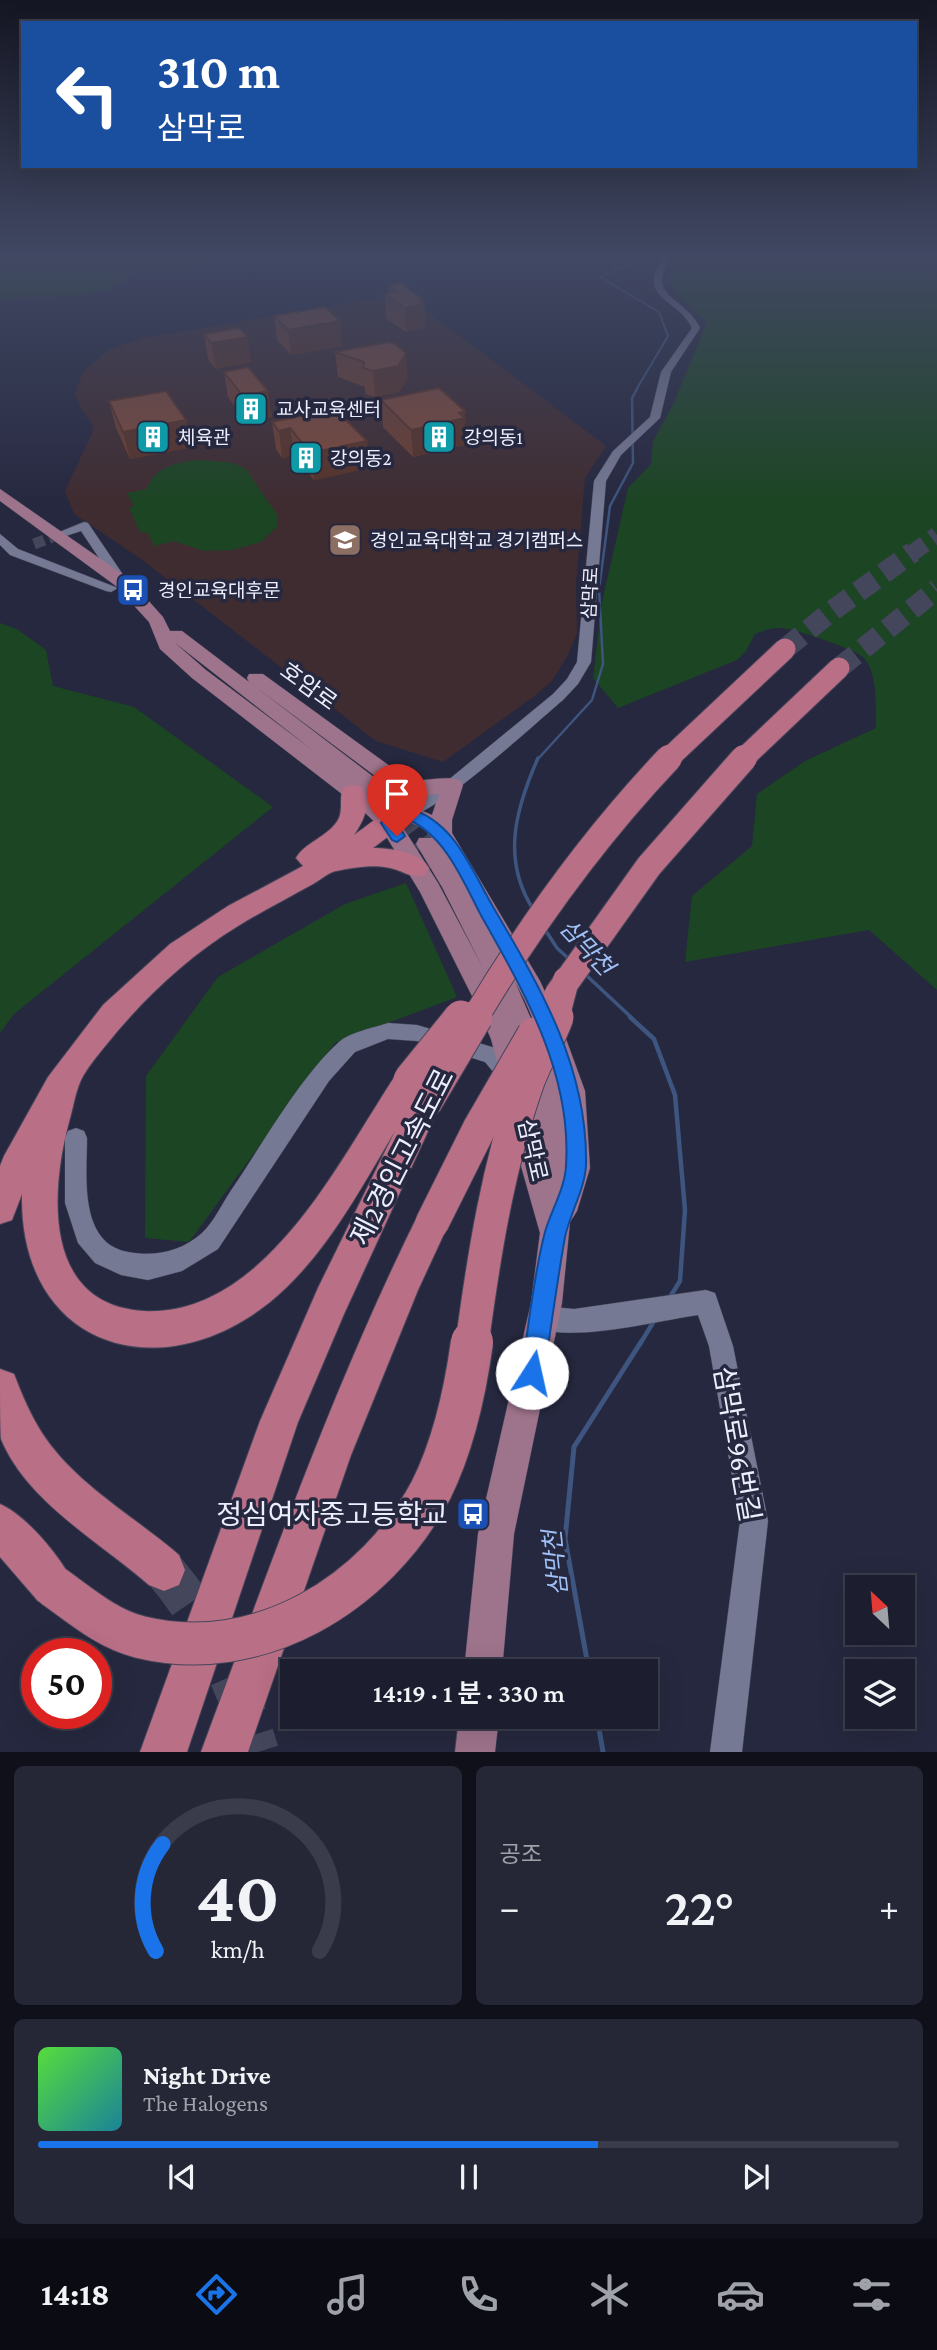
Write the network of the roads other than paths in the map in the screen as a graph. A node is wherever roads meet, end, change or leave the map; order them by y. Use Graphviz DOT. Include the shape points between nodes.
graph roads {
  1 [pos="687,341"];
  2 [pos="0,494"];
  3 [pos="0,507"];
  4 [pos="62,533"];
  5 [pos="0,538"];
  6 [pos="34,544"];
  7 [pos="14,552"];
  8 [pos="117,584"];
  9 [pos="157,621"];
  10 [pos="785,649"];
  11 [pos="839,668"];
  12 [pos="453,785"];
  13 [pos="404,787"];
  14 [pos="366,795"];
  15 [pos="399,818"];
  16 [pos="428,849"];
  17 [pos="316,862"];
  18 [pos="566,980"];
  19 [pos="65,1080"];
  20 [pos="418,1092"];
  21 [pos="519,1093"];
  22 [pos="76,1138"];
  23 [pos="0,1161"];
  24 [pos="0,1208"];
  25 [pos="555,1234"];
  26 [pos="543,1318"];
  27 [pos="0,1388"];
  28 [pos="0,1525"];
  29 [pos="164,1570"];
  30 [pos="484,1659"];
  31 [pos="478,1729"];
  32 [pos="163,1752"];
  33 [pos="224,1752"];
  34 [pos="475,1752"];
  35 [pos="726,1752"];
  1 -- 12 [label="street, 삼막로" via="666,372 655,418 606,467 600,481 584,662 558,697"];
  2 -- 8 [label="main road, 호암로"];
  3 -- 8 [label="main road, 호암로"];
  4 -- 8 [label="street" via="84,526"];
  5 -- 7 [label="street"];
  6 -- 7 [label="street"];
  7 -- 8 [label="street"];
  8 -- 9 [label="main road, 호암로"];
  9 -- 13 [label="main road, 호암로" via="193,634"];
  9 -- 14 [label="main road, 호암로" via="166,645 199,674"];
  10 -- 20 [label="highway, bridge" via="649,779 575,866"];
  11 -- 18 [label="highway, bridge" via="739,762 678,830"];
  12 -- 13 [label="main road"];
  12 -- 15 [label="street, 삼막로"];
  12 -- 16 [label="main road"];
  13 -- 14 [label="main road" via="391,796"];
  13 -- 15 [label="main road"];
  14 -- 15 [label="main road, 호암로"];
  14 -- 17 [label="highway"];
  15 -- 16 [label="main road, 삼막로"];
  15 -- 16 [label="main road, 삼막로" via="431,823"];
  15 -- 17 [label="highway" via="358,847"];
  16 -- 17 [label="highway" via="402,861 381,856"];
  16 -- 21 [label="main road, 삼막로" via="430,889 489,1003"];
  16 -- 25 [label="main road, 삼막로" via="441,865 527,1033 546,1097 555,1167"];
  17 -- 19 [label="highway" via="160,968 112,1017"];
  17 -- 23 [label="highway" via="245,890 185,928 107,997 42,1083"];
  18 -- 28 [label="highway, bridge" via="518,1114 490,1220 473,1347 450,1446 398,1538 370,1571 344,1594 282,1629 208,1644 171,1644 103,1623 53,1586"];
  18 -- 33 [label="highway, bridge" via="480,1127 405,1279 331,1455"];
  19 -- 20 [label="highway" via="40,1186 41,1229 49,1261 66,1292 91,1315 118,1328 154,1332 213,1317 267,1280 307,1236"];
  19 -- 24 [label="highway" via="34,1126"];
  20 -- 32 [label="highway, 제2경인고속도로" via="279,1421"];
  21 -- 22 [label="street" via="492,1055 473,1047 388,1031 348,1046 322,1074 210,1241 174,1263 148,1268 103,1255 86,1235 76,1203"];
  21 -- 25 [label="main road, 삼막로"];
  25 -- 26 [label="main road, 삼막로"];
  26 -- 30 [label="main road, 삼막로" via="496,1535"];
  26 -- 35 [label="street, 삼막로96번길" via="574,1321 706,1301 721,1346 754,1521"];
  27 -- 29 [label="highway" via="20,1435 45,1472"];
  31 -- 34 [label="main road"];
}
